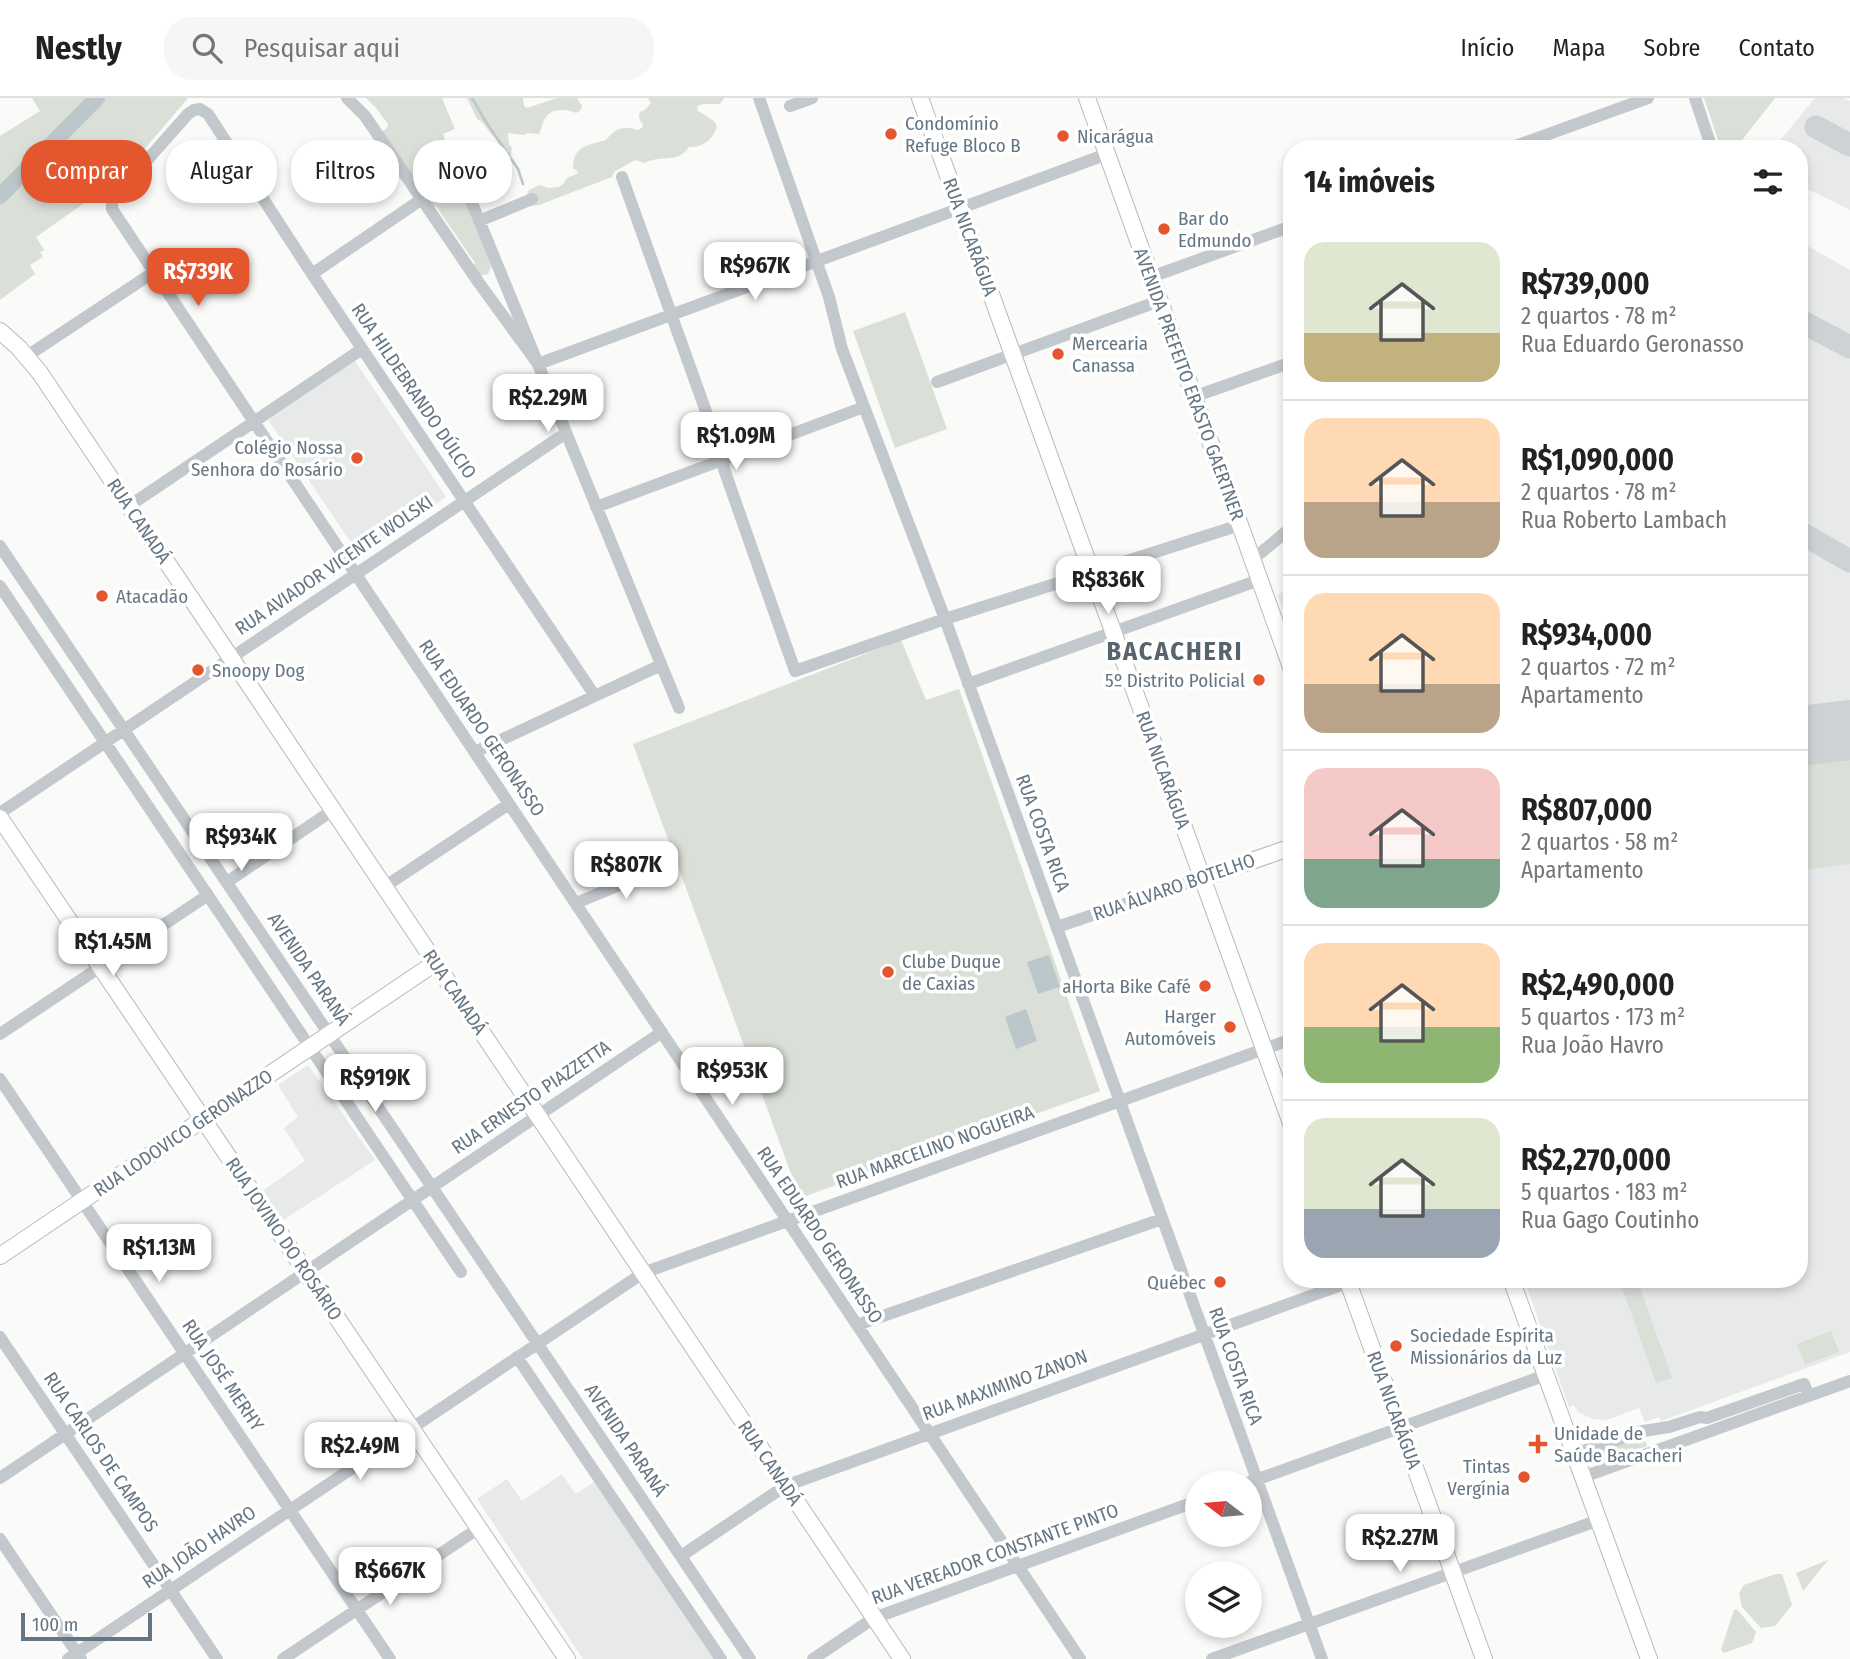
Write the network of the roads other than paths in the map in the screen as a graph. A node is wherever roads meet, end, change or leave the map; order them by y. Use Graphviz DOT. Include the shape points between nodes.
graph roads {
  1 [pos="347,98"];
  2 [pos="759,98"];
  3 [pos="812,98"];
  4 [pos="920,98"];
  5 [pos="1087,98"];
  6 [pos="1648,98"];
  7 [pos="1695,98"];
  8 [pos="790,106"];
  9 [pos="200,109"];
  10 [pos="1540,140"];
  11 [pos="1709,140"];
  12 [pos="1107,154"];
  13 [pos="622,177"];
  14 [pos="413,186"];
  15 [pos="532,199"];
  16 [pos="416,203"];
  17 [pos="425,203"];
  18 [pos="472,203"];
  19 [pos="960,208"];
  20 [pos="479,220"];
  21 [pos="1283,229"];
  22 [pos="816,261"];
  23 [pos="499,271"];
  24 [pos="154,272"];
  25 [pos="312,274"];
  26 [pos="1151,277"];
  27 [pos="480,283"];
  28 [pos="1159,301"];
  29 [pos="672,315"];
  30 [pos="0,331"];
  31 [pos="362,349"];
  32 [pos="1013,354"];
  33 [pos="27,356"];
  34 [pos="538,364"];
  35 [pos="1283,365"];
  36 [pos="937,382"];
  37 [pos="1194,397"];
  38 [pos="864,407"];
  39 [pos="254,422"];
  40 [pos="566,433"];
  41 [pos="723,459"];
  42 [pos="464,502"];
  43 [pos="129,506"];
  44 [pos="596,507"];
  45 [pos="1240,525"];
  46 [pos="1283,534"];
  47 [pos="0,546"];
  48 [pos="1252,560"];
  49 [pos="1091,572"];
  50 [pos="356,574"];
  51 [pos="1259,580"];
  52 [pos="0,588"];
  53 [pos="945,619"];
  54 [pos="1113,632"];
  55 [pos="1283,645"];
  56 [pos="231,658"];
  57 [pos="661,665"];
  58 [pos="968,684"];
  59 [pos="595,696"];
  60 [pos="679,708"];
  61 [pos="124,730"];
  62 [pos="105,743"];
  63 [pos="475,752"];
  64 [pos="509,804"];
  65 [pos="333,810"];
  66 [pos="0,816"];
  67 [pos="1283,850"];
  68 [pos="663,867"];
  69 [pos="1202,878"];
  70 [pos="227,881"];
  71 [pos="384,887"];
  72 [pos="208,895"];
  73 [pos="576,903"];
  74 [pos="1056,927"];
  75 [pos="435,963"];
  76 [pos="100,967"];
  77 [pos="662,1032"];
  78 [pos="0,1034"];
  79 [pos="330,1034"];
  80 [pos="1283,1042"];
  81 [pos="310,1047"];
  82 [pos="1264,1049"];
  83 [pos="0,1079"];
  84 [pos="1119,1101"];
  85 [pos="1283,1101"];
  86 [pos="538,1116"];
  87 [pos="203,1119"];
  88 [pos="423,1194"];
  89 [pos="82,1201"];
  90 [pos="1162,1219"];
  91 [pos="787,1220"];
  92 [pos="0,1256"];
  93 [pos="306,1272"];
  94 [pos="461,1272"];
  95 [pos="643,1273"];
  96 [pos="1328,1288"];
  97 [pos="1353,1288"];
  98 [pos="1514,1288"];
  99 [pos="857,1325"];
  100 [pos="1204,1334"];
  101 [pos="0,1337"];
  102 [pos="527,1350"];
  103 [pos="185,1353"];
  104 [pos="1546,1375"];
  105 [pos="1850,1381"];
  106 [pos="1770,1403"];
  107 [pos="1400,1427"];
  108 [pos="412,1428"];
  109 [pos="929,1433"];
  110 [pos="65,1434"];
  111 [pos="1574,1454"];
  112 [pos="1249,1470"];
  113 [pos="1583,1477"];
  114 [pos="0,1478"];
  115 [pos="1262,1478"];
  116 [pos="785,1486"];
  117 [pos="1262,1504"];
  118 [pos="1185,1505"];
  119 [pos="289,1509"];
  120 [pos="1599,1520"];
  121 [pos="479,1528"];
  122 [pos="0,1539"];
  123 [pos="681,1556"];
  124 [pos="1018,1565"];
  125 [pos="1453,1573"];
  126 [pos="170,1590"];
  127 [pos="357,1609"];
  128 [pos="874,1618"];
  129 [pos="1309,1625"];
  130 [pos="75,1657"];
  131 [pos="217,1659"];
  132 [pos="283,1659"];
  133 [pos="390,1659"];
  134 [pos="568,1659"];
  135 [pos="721,1659"];
  136 [pos="750,1659"];
  137 [pos="813,1659"];
  138 [pos="902,1659"];
  139 [pos="1080,1659"];
  140 [pos="1212,1659"];
  141 [pos="1321,1659"];
  142 [pos="1484,1659"];
  143 [pos="1649,1659"];
  1 -- 14 [label="street"];
  2 -- 22 [label="street, RUA COSTA RICA"];
  3 -- 8 [label="street"];
  4 -- 19 [label="main road, RUA NICARÁGUA"];
  5 -- 12 [label="main road, AVENIDA PREFEITO ERASTO GAERTNER"];
  6 -- 10 [label="street"];
  7 -- 11 [label="street"];
  9 -- 24 [label="street, RUA EDUARDO GERONASSO" via="179,123 112,202 112,209"];
  9 -- 25 [label="street, RUA HILDEBRANDO DÚLCIO" via="208,114"];
  12 -- 19 [label="street"];
  12 -- 26 [label="main road, AVENIDA PREFEITO ERASTO GAERTNER"];
  13 -- 29 [label="street"];
  15 -- 20 [label="street"];
  16 -- 25 [label="street"];
  17 -- 27 [label="street"];
  18 -- 20 [label="street"];
  19 -- 22 [label="street"];
  19 -- 32 [label="main road, RUA NICARÁGUA"];
  20 -- 23 [label="street"];
  21 -- 26 [label="street"];
  22 -- 29 [label="street"];
  22 -- 38 [label="street, RUA COSTA RICA"];
  23 -- 27 [label="street"];
  23 -- 34 [label="street"];
  24 -- 33 [label="street"];
  24 -- 39 [label="street, RUA EDUARDO GERONASSO"];
  25 -- 31 [label="street, RUA HILDEBRANDO DÚLCIO"];
  26 -- 28 [label="main road, AVENIDA PREFEITO ERASTO GAERTNER"];
  27 -- 34 [label="street"];
  28 -- 32 [label="street"];
  28 -- 37 [label="main road, AVENIDA PREFEITO ERASTO GAERTNER"];
  29 -- 34 [label="street"];
  29 -- 41 [label="street"];
  30 -- 33 [label="main road, RUA CANADÁ"];
  31 -- 39 [label="street"];
  31 -- 42 [label="street, RUA HILDEBRANDO DÚLCIO"];
  32 -- 36 [label="street"];
  32 -- 49 [label="main road, RUA NICARÁGUA"];
  33 -- 43 [label="main road, RUA CANADÁ"];
  34 -- 40 [label="street"];
  35 -- 37 [label="street"];
  37 -- 45 [label="main road, AVENIDA PREFEITO ERASTO GAERTNER"];
  38 -- 41 [label="street"];
  38 -- 53 [label="street, RUA COSTA RICA"];
  39 -- 43 [label="street"];
  39 -- 50 [label="street, RUA EDUARDO GERONASSO"];
  40 -- 42 [label="street, RUA AVIADOR VICENTE WOLSKI"];
  40 -- 44 [label="street"];
  41 -- 44 [label="street"];
  41 -- 53 [label="street" via="795,671"];
  42 -- 50 [label="street, RUA AVIADOR VICENTE WOLSKI"];
  42 -- 59 [label="street, RUA HILDEBRANDO DÚLCIO"];
  43 -- 56 [label="main road, RUA CANADÁ"];
  44 -- 57 [label="street"];
  45 -- 48 [label="main road, AVENIDA PREFEITO ERASTO GAERTNER"];
  45 -- 49 [label="street"];
  46 -- 48 [label="street"];
  47 -- 61 [label="street, AVENIDA PARANÁ"];
  48 -- 51 [label="main road, AVENIDA PREFEITO ERASTO GAERTNER"];
  49 -- 53 [label="street"];
  49 -- 54 [label="main road, RUA NICARÁGUA"];
  50 -- 56 [label="street, RUA AVIADOR VICENTE WOLSKI"];
  50 -- 63 [label="street, RUA EDUARDO GERONASSO"];
  51 -- 54 [label="street"];
  51 -- 55 [label="main road, AVENIDA PREFEITO ERASTO GAERTNER"];
  52 -- 62 [label="street, AVENIDA PARANÁ"];
  53 -- 58 [label="street, RUA COSTA RICA"];
  54 -- 58 [label="street"];
  54 -- 69 [label="main road, RUA NICARÁGUA"];
  56 -- 61 [label="street, RUA AVIADOR VICENTE WOLSKI"];
  56 -- 65 [label="main road, RUA CANADÁ"];
  57 -- 59 [label="street"];
  57 -- 60 [label="street"];
  58 -- 74 [label="street, RUA COSTA RICA"];
  59 -- 63 [label="street"];
  61 -- 62 [label="street, RUA AVIADOR VICENTE WOLSKI"];
  61 -- 70 [label="street, AVENIDA PARANÁ"];
  62 -- 66 [label="street, RUA AVIADOR VICENTE WOLSKI"];
  62 -- 72 [label="street, AVENIDA PARANÁ"];
  63 -- 64 [label="street, RUA EDUARDO GERONASSO"];
  64 -- 71 [label="street"];
  64 -- 73 [label="street, RUA EDUARDO GERONASSO"];
  65 -- 70 [label="street"];
  65 -- 71 [label="main road, RUA CANADÁ"];
  66 -- 76 [label="main road, RUA JOVINO DO ROSÁRIO"];
  67 -- 69 [label="main road, RUA ÁLVARO BOTELHO"];
  68 -- 73 [label="street"];
  69 -- 74 [label="street, RUA ÁLVARO BOTELHO"];
  69 -- 82 [label="main road, RUA NICARÁGUA"];
  70 -- 79 [label="street, AVENIDA PARANÁ"];
  71 -- 75 [label="main road, RUA CANADÁ"];
  72 -- 76 [label="street"];
  72 -- 81 [label="street, AVENIDA PARANÁ"];
  73 -- 77 [label="street, RUA EDUARDO GERONASSO"];
  74 -- 84 [label="street, RUA COSTA RICA"];
  75 -- 79 [label="main road, RUA LODOVICO GERONAZZO"];
  75 -- 86 [label="main road, RUA CANADÁ"];
  76 -- 78 [label="street"];
  76 -- 87 [label="main road, RUA JOVINO DO ROSÁRIO"];
  77 -- 86 [label="street, RUA ERNESTO PIAZZETTA"];
  77 -- 91 [label="street, RUA EDUARDO GERONASSO"];
  79 -- 81 [label="main road, RUA LODOVICO GERONAZZO"];
  79 -- 88 [label="street, AVENIDA PARANÁ"];
  80 -- 82 [label="street, RUA MARCELINO NOGUEIRA"];
  81 -- 87 [label="main road, RUA LODOVICO GERONAZZO"];
  81 -- 88 [label="street, AVENIDA PARANÁ"];
  82 -- 84 [label="street, RUA MARCELINO NOGUEIRA"];
  82 -- 85 [label="main road, RUA NICARÁGUA"];
  83 -- 89 [label="street, RUA JOSÉ MERHY"];
  84 -- 90 [label="street, RUA COSTA RICA"];
  84 -- 91 [label="street, RUA MARCELINO NOGUEIRA"];
  86 -- 88 [label="street, RUA ERNESTO PIAZZETTA"];
  86 -- 95 [label="main road, RUA CANADÁ"];
  87 -- 89 [label="main road, RUA LODOVICO GERONAZZO"];
  87 -- 93 [label="main road, RUA JOVINO DO ROSÁRIO"];
  88 -- 93 [label="street, RUA ERNESTO PIAZZETTA"];
  88 -- 94 [label="street, AVENIDA PARANÁ"];
  88 -- 102 [label="street, AVENIDA PARANÁ"];
  89 -- 92 [label="main road, RUA LODOVICO GERONAZZO"];
  89 -- 103 [label="street, RUA JOSÉ MERHY"];
  90 -- 99 [label="street"];
  90 -- 100 [label="street, RUA COSTA RICA"];
  91 -- 95 [label="street, RUA MARCELINO NOGUEIRA"];
  91 -- 99 [label="street, RUA EDUARDO GERONASSO"];
  93 -- 103 [label="street, RUA ERNESTO PIAZZETTA"];
  93 -- 108 [label="main road, RUA JOVINO DO ROSÁRIO"];
  95 -- 102 [label="street, RUA MARCELINO NOGUEIRA"];
  95 -- 116 [label="main road, RUA CANADÁ"];
  96 -- 100 [label="street, RUA MAXIMINO ZANON"];
  97 -- 107 [label="main road, RUA NICARÁGUA"];
  98 -- 104 [label="main road"];
  99 -- 109 [label="street, RUA EDUARDO GERONASSO"];
  100 -- 109 [label="street, RUA MAXIMINO ZANON"];
  100 -- 112 [label="street, RUA COSTA RICA"];
  101 -- 110 [label="street, RUA CARLOS DE CAMPOS"];
  102 -- 108 [label="street, RUA JOÃO HAVRO"];
  102 -- 123 [label="street, AVENIDA PARANÁ"];
  102 -- 135 [label="street, AVENIDA PARANÁ"];
  103 -- 110 [label="street, RUA ERNESTO PIAZZETTA"];
  103 -- 119 [label="street, RUA JOSÉ MERHY"];
  104 -- 107 [label="street"];
  104 -- 111 [label="main road"];
  105 -- 106 [label="street" via="1809,1396 1804,1384"];
  106 -- 111 [label="street" via="1648,1430"];
  106 -- 113 [label="street"];
  107 -- 115 [label="street"];
  107 -- 125 [label="main road, RUA NICARÁGUA"];
  108 -- 119 [label="street, RUA JOÃO HAVRO"];
  108 -- 121 [label="main road, RUA JOVINO DO ROSÁRIO"];
  109 -- 116 [label="street, RUA MAXIMINO ZANON"];
  109 -- 124 [label="street, RUA EDUARDO GERONASSO"];
  110 -- 114 [label="street, RUA ERNESTO PIAZZETTA"];
  110 -- 126 [label="street, RUA CARLOS DE CAMPOS"];
  111 -- 113 [label="main road"];
  113 -- 120 [label="main road"];
  116 -- 123 [label="street, RUA MAXIMINO ZANON"];
  116 -- 128 [label="main road, RUA CANADÁ"];
  117 -- 129 [label="street, RUA COSTA RICA"];
  118 -- 124 [label="street, RUA VEREADOR CONSTANTE PINTO"];
  119 -- 126 [label="street, RUA JOÃO HAVRO"];
  119 -- 127 [label="street, RUA JOSÉ MERHY"];
  120 -- 125 [label="street"];
  120 -- 143 [label="main road"];
  121 -- 127 [label="street"];
  121 -- 134 [label="main road, RUA JOVINO DO ROSÁRIO"];
  122 -- 130 [label="street"];
  123 -- 136 [label="street, AVENIDA PARANÁ"];
  124 -- 128 [label="street, RUA VEREADOR CONSTANTE PINTO"];
  124 -- 139 [label="street, RUA EDUARDO GERONASSO"];
  125 -- 129 [label="street"];
  125 -- 142 [label="main road, RUA NICARÁGUA"];
  126 -- 130 [label="street, RUA JOÃO HAVRO"];
  126 -- 131 [label="street, RUA CARLOS DE CAMPOS"];
  127 -- 132 [label="street"];
  127 -- 133 [label="street, RUA JOSÉ MERHY"];
  128 -- 137 [label="street, RUA VEREADOR CONSTANTE PINTO"];
  128 -- 138 [label="main road, RUA CANADÁ"];
  129 -- 140 [label="street"];
  129 -- 141 [label="street, RUA COSTA RICA"];
}
